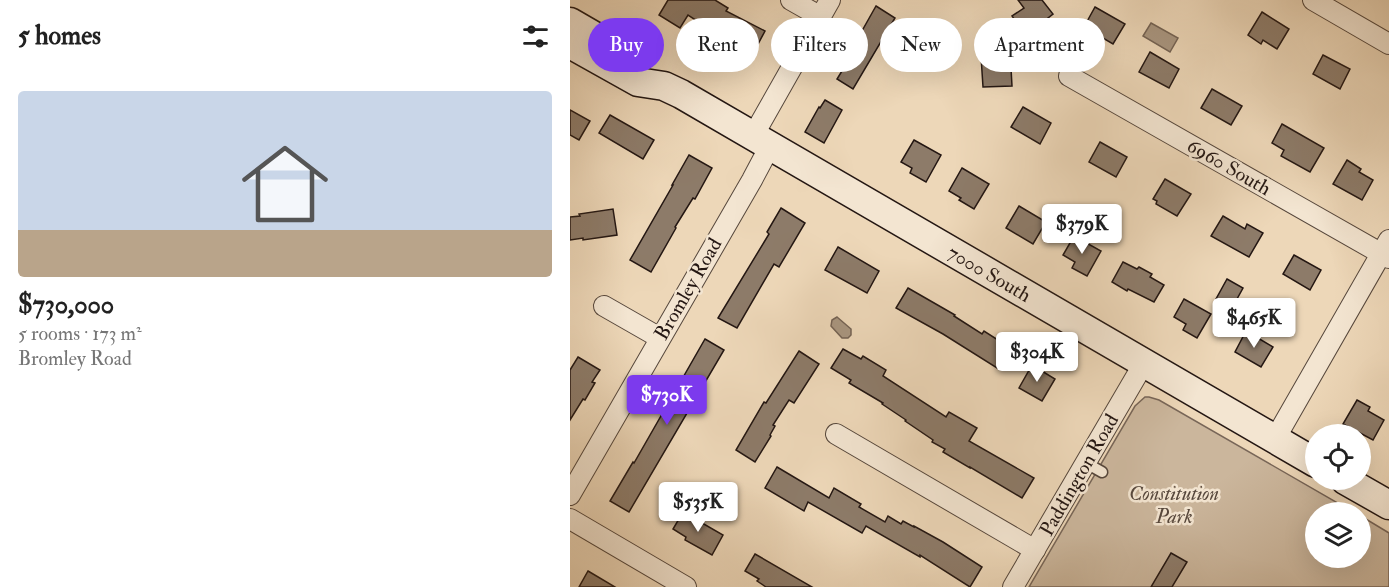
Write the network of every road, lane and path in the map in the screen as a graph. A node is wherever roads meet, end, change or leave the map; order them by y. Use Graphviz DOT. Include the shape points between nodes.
graph roads {
  1 [pos="791,0"];
  2 [pos="1313,0"];
  3 [pos="826,8"];
  4 [pos="570,22"];
  5 [pos="570,44"];
  6 [pos="1389,44"];
  7 [pos="1069,76"];
  8 [pos="664,86"];
  9 [pos="761,141"];
  10 [pos="1386,251"];
  11 [pos="604,306"];
  12 [pos="660,338"];
  13 [pos="1144,363"];
  14 [pos="837,434"];
  15 [pos="1275,439"];
  16 [pos="1305,457"];
  17 [pos="1363,490"];
  18 [pos="570,495"];
  19 [pos="1389,505"];
  20 [pos="570,519"];
  21 [pos="1035,550"];
  22 [pos="686,587"];
  23 [pos="1013,587"];
  1 -- 3 [label="street"];
  2 -- 6 [label="street"];
  3 -- 9 [label="street, Bromley Road"];
  4 -- 8 [label="main road, 7000 South" via="647,66"];
  5 -- 8 [label="main road, 7000 South" via="638,82"];
  7 -- 10 [label="street, 6960 South"];
  8 -- 9 [label="main road, 7000 South"];
  9 -- 12 [label="street, Bromley Road" via="747,189"];
  9 -- 13 [label="main road, 7000 South"];
  10 -- 15 [label="street"];
  11 -- 12 [label="street"];
  12 -- 18 [label="street, Bromley Road"];
  13 -- 15 [label="main road, 7000 South"];
  13 -- 21 [label="street, Paddington Road" via="1094,468"];
  14 -- 21 [label="street"];
  15 -- 16 [label="main road, 7000 South"];
  17 -- 19 [label="main road"];
  20 -- 22 [label="street"];
  21 -- 23 [label="street, Paddington Road"];
}
